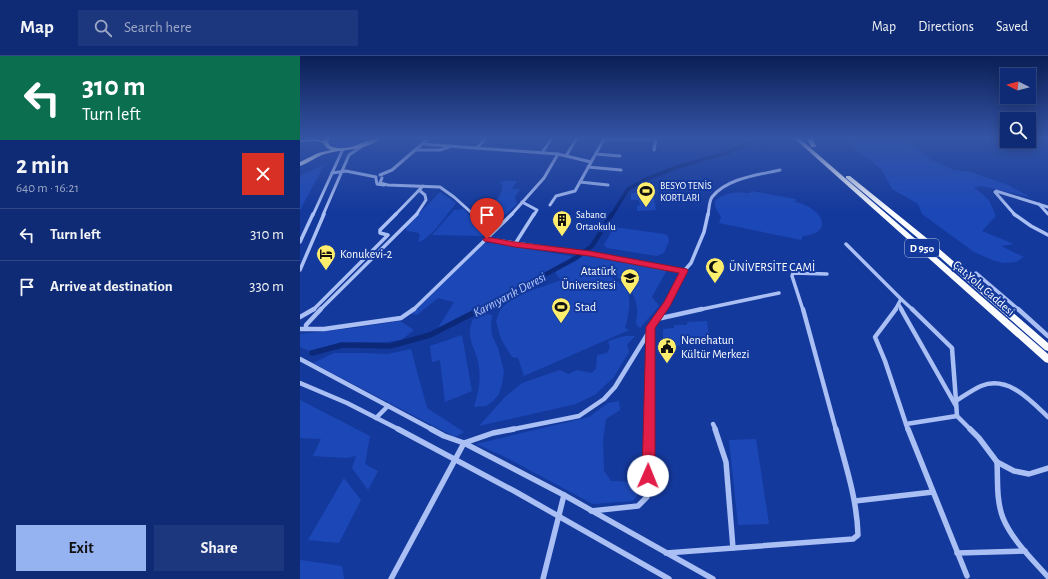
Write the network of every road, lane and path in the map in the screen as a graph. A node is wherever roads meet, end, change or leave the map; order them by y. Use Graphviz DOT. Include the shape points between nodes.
graph roads {
  1 [pos="337,162"];
  2 [pos="346,162"];
  3 [pos="401,162"];
  4 [pos="553,162"];
  5 [pos="591,162"];
  6 [pos="827,162"];
  7 [pos="829,162"];
  8 [pos="588,167"];
  9 [pos="621,170"];
  10 [pos="780,170"];
  11 [pos="341,172"];
  12 [pos="332,174"];
  13 [pos="381,177"];
  14 [pos="376,178"];
  15 [pos="580,182"];
  16 [pos="388,185"];
  17 [pos="608,185"];
  18 [pos="424,186"];
  19 [pos="419,190"];
  20 [pos="522,202"];
  21 [pos="1039,203"];
  22 [pos="550,205"];
  23 [pos="1048,207"];
  24 [pos="1048,214"];
  25 [pos="492,233"];
  26 [pos="388,235"];
  27 [pos="1048,235"];
  28 [pos="395,236"];
  29 [pos="487,239"];
  30 [pos="300,242"];
  31 [pos="515,244"];
  32 [pos="846,244"];
  33 [pos="300,270"];
  34 [pos="684,271"];
  35 [pos="827,274"];
  36 [pos="976,274"];
  37 [pos="779,293"];
  38 [pos="901,299"];
  39 [pos="899,305"];
  40 [pos="300,317"];
  41 [pos="657,319"];
  42 [pos="651,327"];
  43 [pos="300,329"];
  44 [pos="306,329"];
  45 [pos="1048,336"];
  46 [pos="1048,348"];
  47 [pos="300,359"];
  48 [pos="1048,359"];
  49 [pos="300,383"];
  50 [pos="956,404"];
  51 [pos="388,406"];
  52 [pos="957,416"];
  53 [pos="1048,417"];
  54 [pos="376,418"];
  55 [pos="713,424"];
  56 [pos="906,424"];
  57 [pos="464,443"];
  58 [pos="455,459"];
  59 [pos="997,462"];
  60 [pos="1048,468"];
  61 [pos="933,492"];
  62 [pos="564,495"];
  63 [pos="855,501"];
  64 [pos="591,511"];
  65 [pos="560,515"];
  66 [pos="733,548"];
  67 [pos="1026,551"];
  68 [pos="957,552"];
  69 [pos="666,553"];
  70 [pos="967,576"];
  71 [pos="1048,576"];
  72 [pos="391,579"];
  73 [pos="543,579"];
  74 [pos="669,579"];
  75 [pos="712,579"];
  1 -- 12 [label="street"];
  2 -- 11 [label="street"];
  3 -- 13 [label="street"];
  4 -- 20 [label="street" via="544,178"];
  5 -- 8 [label="street"];
  6 -- 48 [label="highway, Çat Yolu Caddesi / D 950"];
  7 -- 46 [label="highway, Çat Yolu Caddesi / D 950" via="927,242"];
  8 -- 9 [label="street"];
  8 -- 15 [label="street"];
  10 -- 34 [label="street" via="738,181 716,192 708,205 704,232 698,248"];
  11 -- 12 [label="street"];
  11 -- 14 [label="street"];
  11 -- 33 [label="street"];
  12 -- 30 [label="street"];
  13 -- 14 [label="street"];
  13 -- 16 [label="street" via="380,183"];
  14 -- 16 [label="street" via="377,184"];
  15 -- 17 [label="street"];
  15 -- 22 [label="street" via="575,191 556,196"];
  16 -- 18 [label="street"];
  18 -- 19 [label="street"];
  18 -- 25 [label="street" via="440,187 447,191"];
  19 -- 26 [label="street" via="380,230 380,233"];
  19 -- 28 [label="street" via="425,194 426,201"];
  20 -- 25 [label="street"];
  20 -- 31 [label="street" via="537,210"];
  21 -- 23 [label="street"];
  21 -- 24 [label="street"];
  21 -- 27 [label="street" via="1000,191 995,192 1016,218"];
  25 -- 29 [label="street"];
  26 -- 28 [label="street"];
  26 -- 40 [label="street" via="311,312"];
  28 -- 44 [label="street" via="320,310 306,325"];
  29 -- 31 [label="street"];
  29 -- 44 [label="street" via="412,311 401,318 324,329"];
  31 -- 34 [label="street"];
  32 -- 38 [label="street"];
  34 -- 41 [label="street"];
  35 -- 63 [label="street" via="793,273 792,276"];
  36 -- 45 [label="street"];
  37 -- 41 [label="street"];
  38 -- 39 [label="street"];
  38 -- 50 [label="street" via="952,348"];
  39 -- 50 [label="street"];
  39 -- 56 [label="street" via="874,337 885,361"];
  41 -- 42 [label="street"];
  42 -- 57 [label="street" via="615,387 604,400 591,409 579,416 493,434"];
  42 -- 64 [label="street" via="647,497 638,506"];
  43 -- 44 [label="street"];
  47 -- 51 [label="street"];
  49 -- 54 [label="street" via="326,392"];
  50 -- 52 [label="street"];
  50 -- 53 [label="street" via="990,384 1003,384 1021,391"];
  51 -- 54 [label="street"];
  51 -- 57 [label="street" via="444,436"];
  52 -- 56 [label="street"];
  52 -- 59 [label="street" via="979,438"];
  54 -- 58 [label="street"];
  55 -- 66 [label="street" via="722,445 727,467"];
  56 -- 61 [label="street"];
  57 -- 58 [label="street"];
  57 -- 62 [label="street"];
  58 -- 65 [label="street"];
  58 -- 72 [label="street"];
  59 -- 60 [label="street" via="1014,471 1029,474"];
  59 -- 67 [label="street" via="1003,517"];
  61 -- 63 [label="street"];
  61 -- 68 [label="street"];
  62 -- 64 [label="street"];
  62 -- 65 [label="street"];
  63 -- 66 [label="street" via="858,535 853,538"];
  64 -- 69 [label="street"];
  65 -- 73 [label="street"];
  65 -- 74 [label="street"];
  66 -- 69 [label="street"];
  67 -- 68 [label="street"];
  67 -- 71 [label="street"];
  68 -- 70 [label="street"];
  69 -- 75 [label="street"];
}
